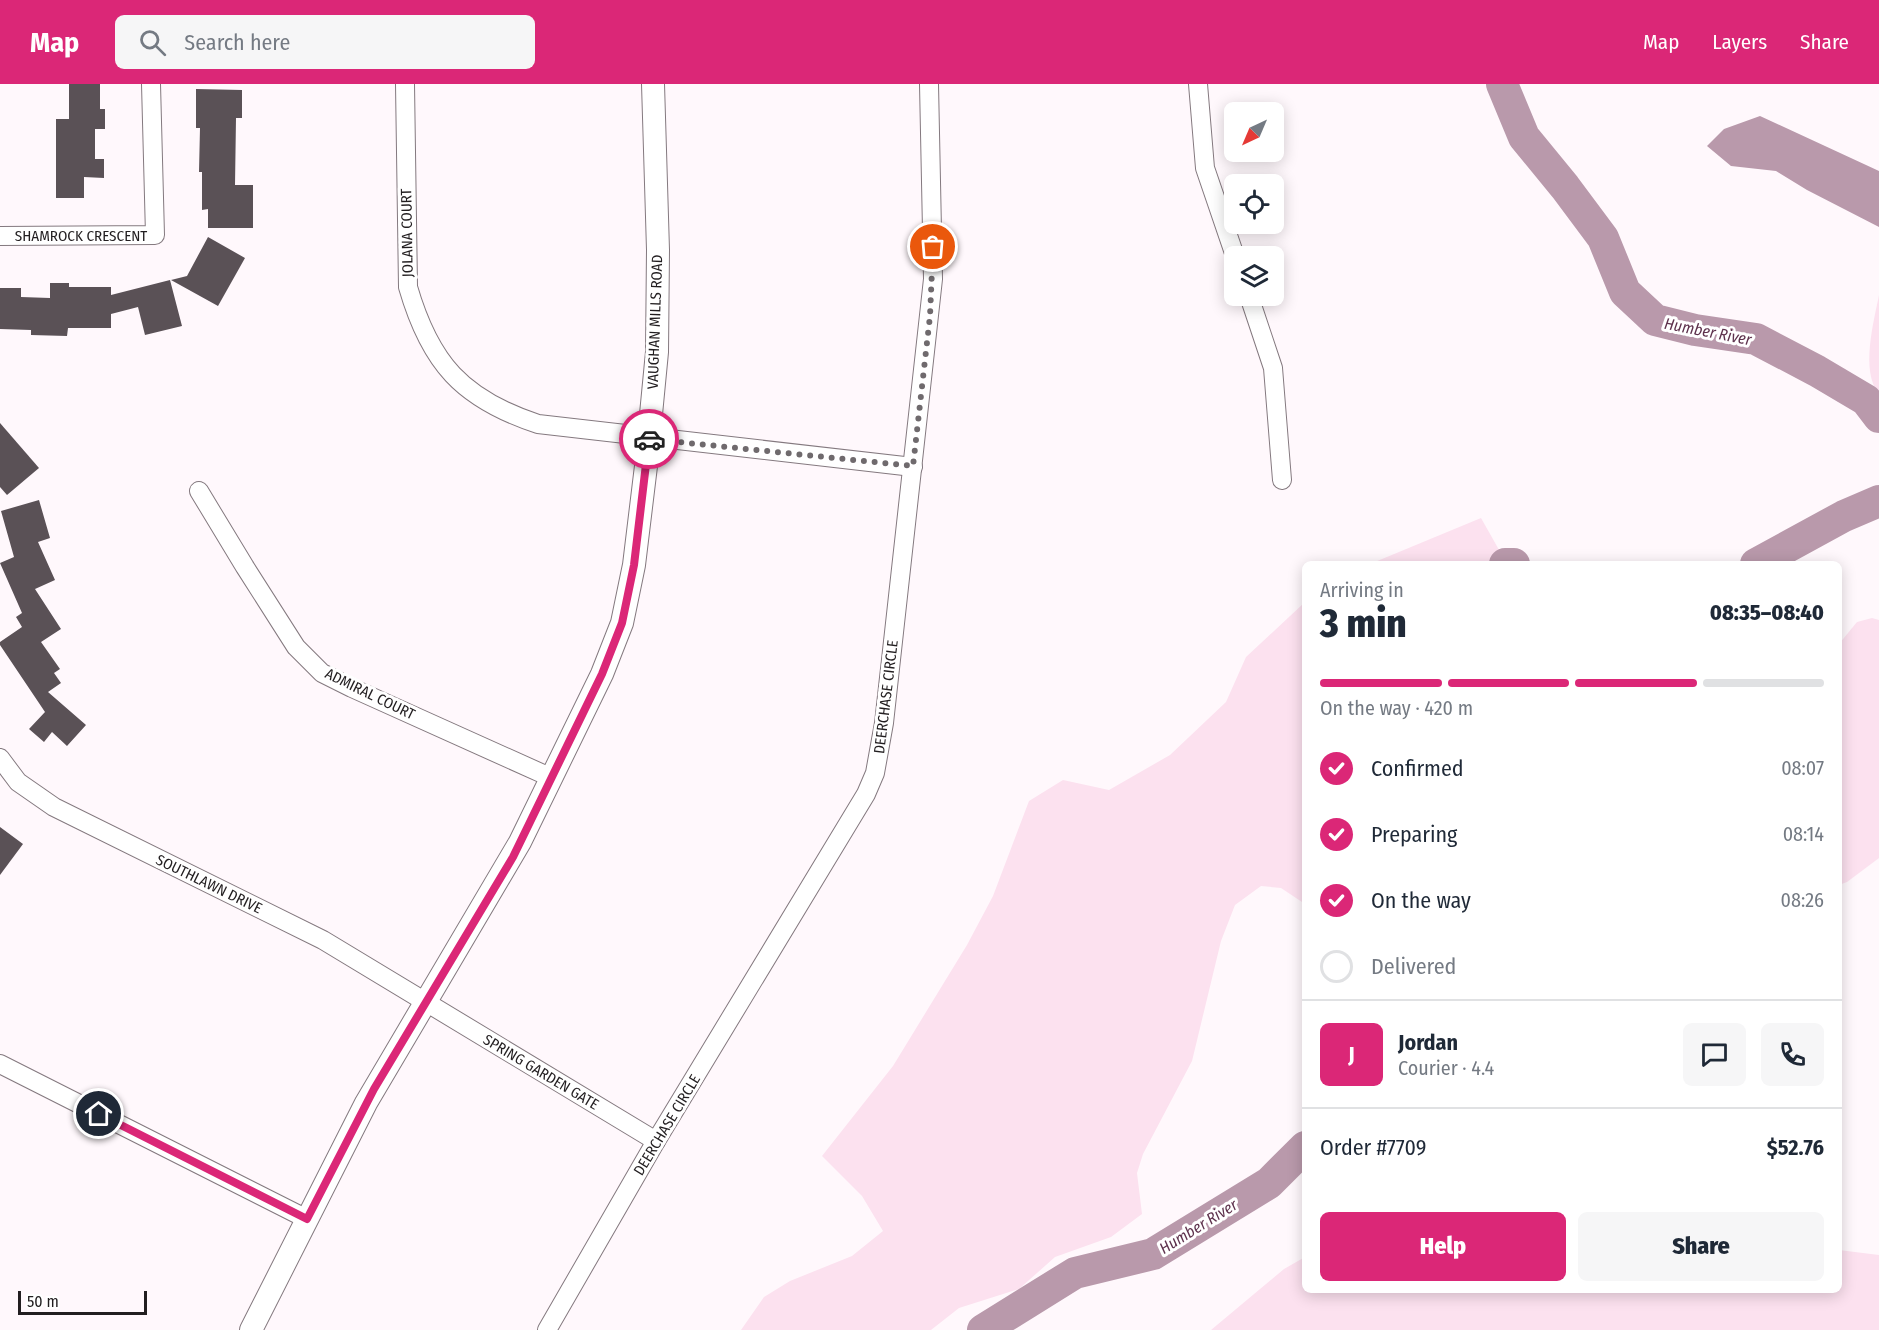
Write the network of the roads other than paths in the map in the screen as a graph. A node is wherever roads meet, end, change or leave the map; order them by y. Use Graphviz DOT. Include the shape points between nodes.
graph roads {
  1 [pos="151,84"];
  2 [pos="405,84"];
  3 [pos="653,84"];
  4 [pos="929,84"];
  5 [pos="1198,84"];
  6 [pos="0,236"];
  7 [pos="1232,246"];
  8 [pos="1252,306"];
  9 [pos="649,438"];
  10 [pos="913,466"];
  11 [pos="1282,480"];
  12 [pos="199,491"];
  13 [pos="0,758"];
  14 [pos="552,778"];
  15 [pos="426,1002"];
  16 [pos="0,1064"];
  17 [pos="656,1141"];
  18 [pos="307,1219"];
  19 [pos="251,1330"];
  20 [pos="547,1330"];
  1 -- 6 [label="street, SHAMROCK CRESCENT" via="155,235"];
  2 -- 9 [label="street, JOLANA COURT" via="408,287 417,319 435,353 476,395 506,413 538,424"];
  3 -- 9 [label="street, VAUGHAN MILLS ROAD" via="658,297"];
  4 -- 10 [label="street, DEERCHASE CIRCLE" via="933,279"];
  5 -- 7 [label="street" via="1205,168"];
  8 -- 11 [label="street" via="1273,368"];
  9 -- 10 [label="street, JOLANA COURT"];
  9 -- 14 [label="street, VAUGHAN MILLS ROAD" via="634,565 622,623"];
  10 -- 17 [label="street, DEERCHASE CIRCLE" via="876,773 861,804"];
  12 -- 14 [label="street, ADMIRAL COURT" via="297,647 322,672"];
  13 -- 15 [label="street, SOUTHLAWN DRIVE" via="18,782 54,807 323,940"];
  14 -- 15 [label="street, VAUGHAN MILLS ROAD" via="505,871"];
  15 -- 17 [label="street, SPRING GARDEN GATE"];
  15 -- 18 [label="street, VAUGHAN MILLS ROAD" via="366,1103"];
  16 -- 18 [label="street"];
  17 -- 20 [label="street, DEERCHASE CIRCLE"];
  18 -- 19 [label="street, VAUGHAN MILLS ROAD"];
}
